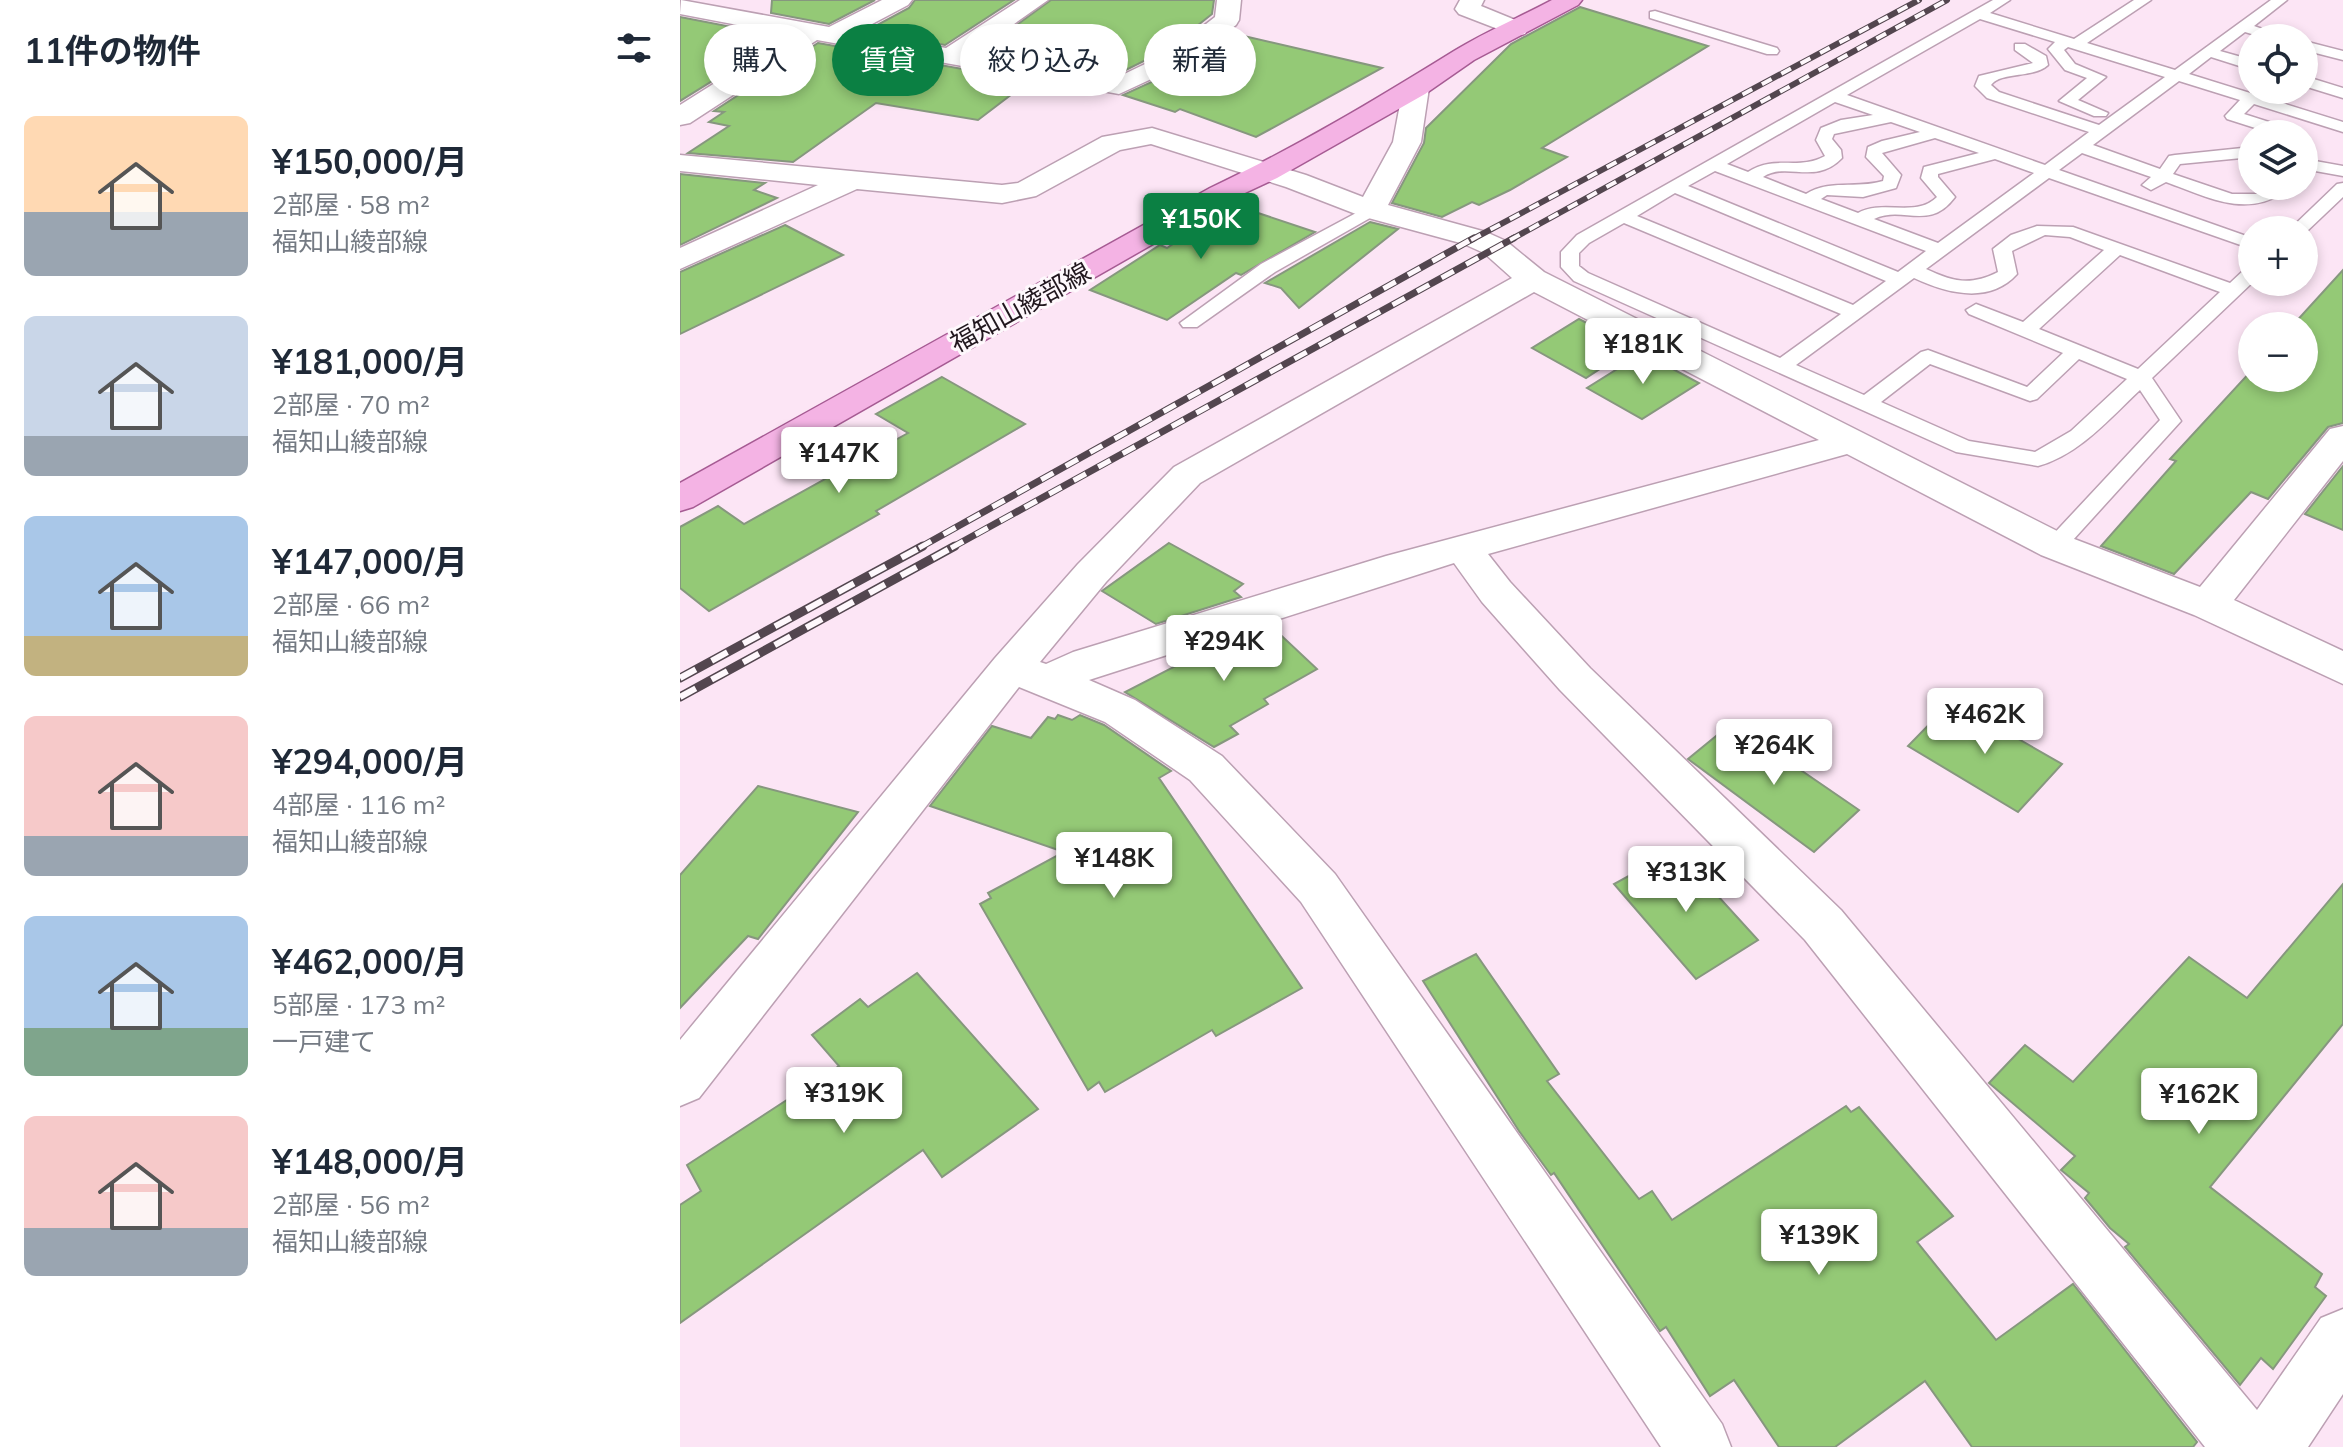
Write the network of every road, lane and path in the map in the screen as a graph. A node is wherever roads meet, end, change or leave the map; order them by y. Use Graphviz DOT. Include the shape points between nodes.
graph roads {
  1 [pos="900,0"];
  2 [pos="1036,0"];
  3 [pos="1229,0"];
  4 [pos="1472,0"];
  5 [pos="1570,0"];
  6 [pos="2003,0"];
  7 [pos="2144,0"];
  8 [pos="2280,0"];
  9 [pos="680,7"];
  10 [pos="1978,14"];
  11 [pos="1655,15"];
  12 [pos="2247,24"];
  13 [pos="1516,29"];
  14 [pos="2238,31"];
  15 [pos="823,34"];
  16 [pos="2071,43"];
  17 [pos="2020,47"];
  18 [pos="2318,49"];
  19 [pos="1772,51"];
  20 [pos="2209,52"];
  21 [pos="951,56"];
  22 [pos="2343,56"];
  23 [pos="2238,61"];
  24 [pos="2178,75"];
  25 [pos="2318,85"];
  26 [pos="1416,88"];
  27 [pos="2343,93"];
  28 [pos="2238,94"];
  29 [pos="1836,97"];
  30 [pos="2245,104"];
  31 [pos="2270,104"];
  32 [pos="680,117"];
  33 [pos="1889,117"];
  34 [pos="2118,119"];
  35 [pos="2246,120"];
  36 [pos="2343,127"];
  37 [pos="2101,131"];
  38 [pos="1934,132"];
  39 [pos="2081,147"];
  40 [pos="1994,153"];
  41 [pos="2238,153"];
  42 [pos="680,163"];
  43 [pos="1715,165"];
  44 [pos="2318,167"];
  45 [pos="2343,171"];
  46 [pos="1267,172"];
  47 [pos="2046,172"];
  48 [pos="2163,176"];
  49 [pos="1750,178"];
  50 [pos="852,180"];
  51 [pos="1677,188"];
  52 [pos="2343,188"];
  53 [pos="1784,191"];
  54 [pos="2238,199"];
  55 [pos="1808,200"];
  56 [pos="2130,201"];
  57 [pos="1754,209"];
  58 [pos="1371,210"];
  59 [pos="2313,216"];
  60 [pos="1625,217"];
  61 [pos="1850,221"];
  62 [pos="2238,239"];
  63 [pos="2117,248"];
  64 [pos="1939,250"];
  65 [pos="680,260"];
  66 [pos="1906,275"];
  67 [pos="1533,279"];
  68 [pos="2238,287"];
  69 [pos="2234,291"];
  70 [pos="1976,310"];
  71 [pos="1855,313"];
  72 [pos="1190,323"];
  73 [pos="2026,330"];
  74 [pos="2077,351"];
  75 [pos="1782,366"];
  76 [pos="2142,378"];
  77 [pos="1866,404"];
  78 [pos="2343,437"];
  79 [pos="1855,441"];
  80 [pos="680,499"];
  81 [pos="2055,546"];
  82 [pos="1463,548"];
  83 [pos="2208,605"];
  84 [pos="2343,669"];
  85 [pos="1029,674"];
  86 [pos="680,1081"];
  87 [pos="2343,1340"];
  88 [pos="1699,1447"];
  89 [pos="2246,1447"];
  90 [pos="2270,1447"];
  1 -- 15 [label="street"];
  2 -- 21 [label="street"];
  3 -- 21 [label="street" via="1227,20 1179,57 1119,86"];
  4 -- 13 [label="street" via="1467,9"];
  5 -- 13 [label="main road, 福知山綾部線"];
  6 -- 10 [label="lane"];
  7 -- 16 [label="lane"];
  8 -- 12 [label="lane"];
  9 -- 15 [label="street"];
  10 -- 16 [label="lane"];
  10 -- 29 [label="lane"];
  11 -- 19 [label="lane"];
  13 -- 26 [label="main road, 福知山綾部線"];
  14 -- 20 [label="lane"];
  15 -- 21 [label="street"];
  15 -- 32 [label="street"];
  16 -- 24 [label="lane"];
  16 -- 34 [label="lane" via="2055,49 2070,67 2098,77 2067,101"];
  17 -- 37 [label="lane" via="2041,59 2040,65 1993,74 1983,86 1993,95"];
  18 -- 22 [label="lane"];
  20 -- 23 [label="lane"];
  20 -- 24 [label="lane"];
  24 -- 28 [label="lane"];
  24 -- 34 [label="lane"];
  25 -- 27 [label="lane"];
  26 -- 46 [label="main road, 福知山綾部線"];
  26 -- 58 [label="street" via="1407,142"];
  29 -- 33 [label="lane"];
  29 -- 43 [label="lane"];
  30 -- 35 [label="lane" via="2233,116"];
  31 -- 36 [label="lane"];
  33 -- 38 [label="lane"];
  33 -- 49 [label="lane" via="1827,131 1824,140 1834,158 1823,166 1767,167"];
  34 -- 37 [label="lane"];
  37 -- 39 [label="lane"];
  38 -- 40 [label="lane"];
  38 -- 55 [label="lane" via="1874,151 1893,175 1890,184 1863,192 1824,190"];
  39 -- 47 [label="lane"];
  39 -- 48 [label="lane"];
  40 -- 47 [label="lane"];
  40 -- 61 [label="lane" via="1930,171 1929,178 1946,197 1932,210 1875,211"];
  41 -- 48 [label="lane" via="2175,160"];
  42 -- 50 [label="street"];
  43 -- 49 [label="lane"];
  43 -- 51 [label="lane"];
  44 -- 45 [label="lane"];
  46 -- 50 [label="street" via="1152,136 1112,143 1026,190 1002,194"];
  46 -- 58 [label="street"];
  46 -- 80 [label="main road, 福知山綾部線"];
  47 -- 56 [label="lane"];
  47 -- 64 [label="lane"];
  48 -- 54 [label="lane"];
  48 -- 56 [label="lane"];
  49 -- 53 [label="lane"];
  50 -- 65 [label="street"];
  51 -- 60 [label="lane"];
  51 -- 66 [label="lane"];
  52 -- 59 [label="lane"];
  53 -- 55 [label="lane"];
  53 -- 57 [label="lane"];
  55 -- 61 [label="lane"];
  56 -- 62 [label="lane"];
  58 -- 67 [label="street" via="1475,238 1495,247"];
  58 -- 72 [label="lane" via="1268,268"];
  60 -- 71 [label="lane"];
  60 -- 75 [label="lane" via="1583,239 1570,252 1570,267 1581,277"];
  61 -- 64 [label="lane"];
  63 -- 66 [label="lane" via="2073,232 2043,230 2002,249 2008,274 1986,287 1960,291"];
  63 -- 69 [label="lane"];
  63 -- 73 [label="lane"];
  64 -- 66 [label="lane"];
  66 -- 71 [label="lane"];
  67 -- 79 [label="street"];
  67 -- 85 [label="street" via="1187,475 1092,573"];
  68 -- 69 [label="lane"];
  69 -- 76 [label="lane"];
  70 -- 73 [label="lane"];
  71 -- 75 [label="lane"];
  73 -- 74 [label="lane"];
  74 -- 76 [label="lane"];
  74 -- 77 [label="lane" via="2030,395 1928,356"];
  75 -- 77 [label="lane"];
  76 -- 77 [label="lane" via="2079,436 2038,459 1964,447"];
  76 -- 81 [label="lane" via="2171,421"];
  78 -- 83 [label="street"];
  79 -- 81 [label="street"];
  79 -- 82 [label="street"];
  81 -- 83 [label="street"];
  82 -- 85 [label="street" via="1088,663"];
  82 -- 89 [label="street" via="1575,679 1823,925"];
  83 -- 84 [label="street"];
  85 -- 86 [label="street" via="779,953"];
  85 -- 88 [label="street" via="1120,711 1206,768 1318,888"];
  87 -- 90 [label="street"];
}
